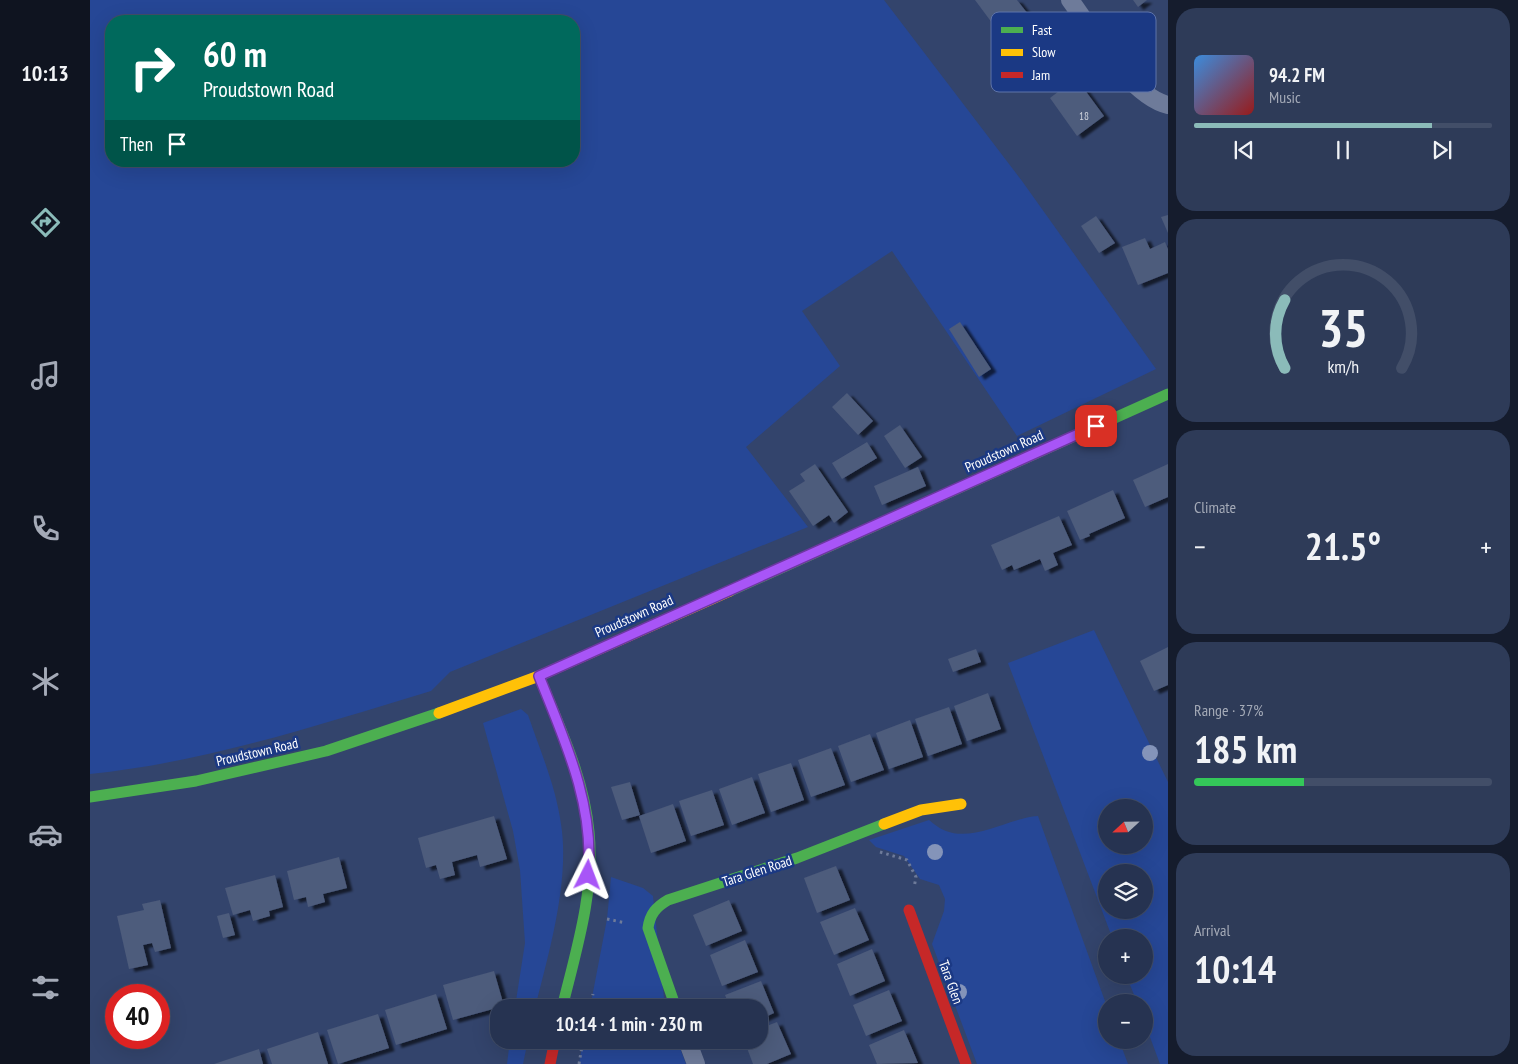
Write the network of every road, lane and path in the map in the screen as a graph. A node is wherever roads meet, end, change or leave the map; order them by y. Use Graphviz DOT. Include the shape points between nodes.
graph roads {
  1 [pos="1070,0"];
  2 [pos="1079,12"];
  3 [pos="1143,92"];
  4 [pos="1168,105"];
  5 [pos="1168,394"];
  6 [pos="539,676"];
  7 [pos="90,797"];
  8 [pos="961,804"];
  9 [pos="866,832"];
  10 [pos="909,910"];
  11 [pos="607,919"];
  12 [pos="633,925"];
  13 [pos="564,999"];
  14 [pos="673,999"];
  15 [pos="553,1049"];
  16 [pos="582,1049"];
  17 [pos="690,1049"];
  18 [pos="550,1064"];
  19 [pos="579,1064"];
  20 [pos="696,1064"];
  21 [pos="966,1064"];
  1 -- 2 [label="street"];
  3 -- 4 [label="street"];
  5 -- 6 [label="main road, Proudstown Road"];
  6 -- 7 [label="main road, Proudstown Road" via="326,751 196,782"];
  6 -- 13 [label="main road" via="568,750 587,819 590,858 583,924"];
  8 -- 9 [label="main road, Tara Glen Road" via="921,810"];
  9 -- 10 [label="path" via="875,850 907,860 916,877"];
  9 -- 14 [label="main road, Tara Glen Road" via="656,906 650,915 648,928"];
  10 -- 21 [label="main road, Tara Glen"];
  11 -- 12 [label="path"];
  15 -- 18 [label="main road"];
  16 -- 19 [label="path"];
  17 -- 20 [label="street"];
}
